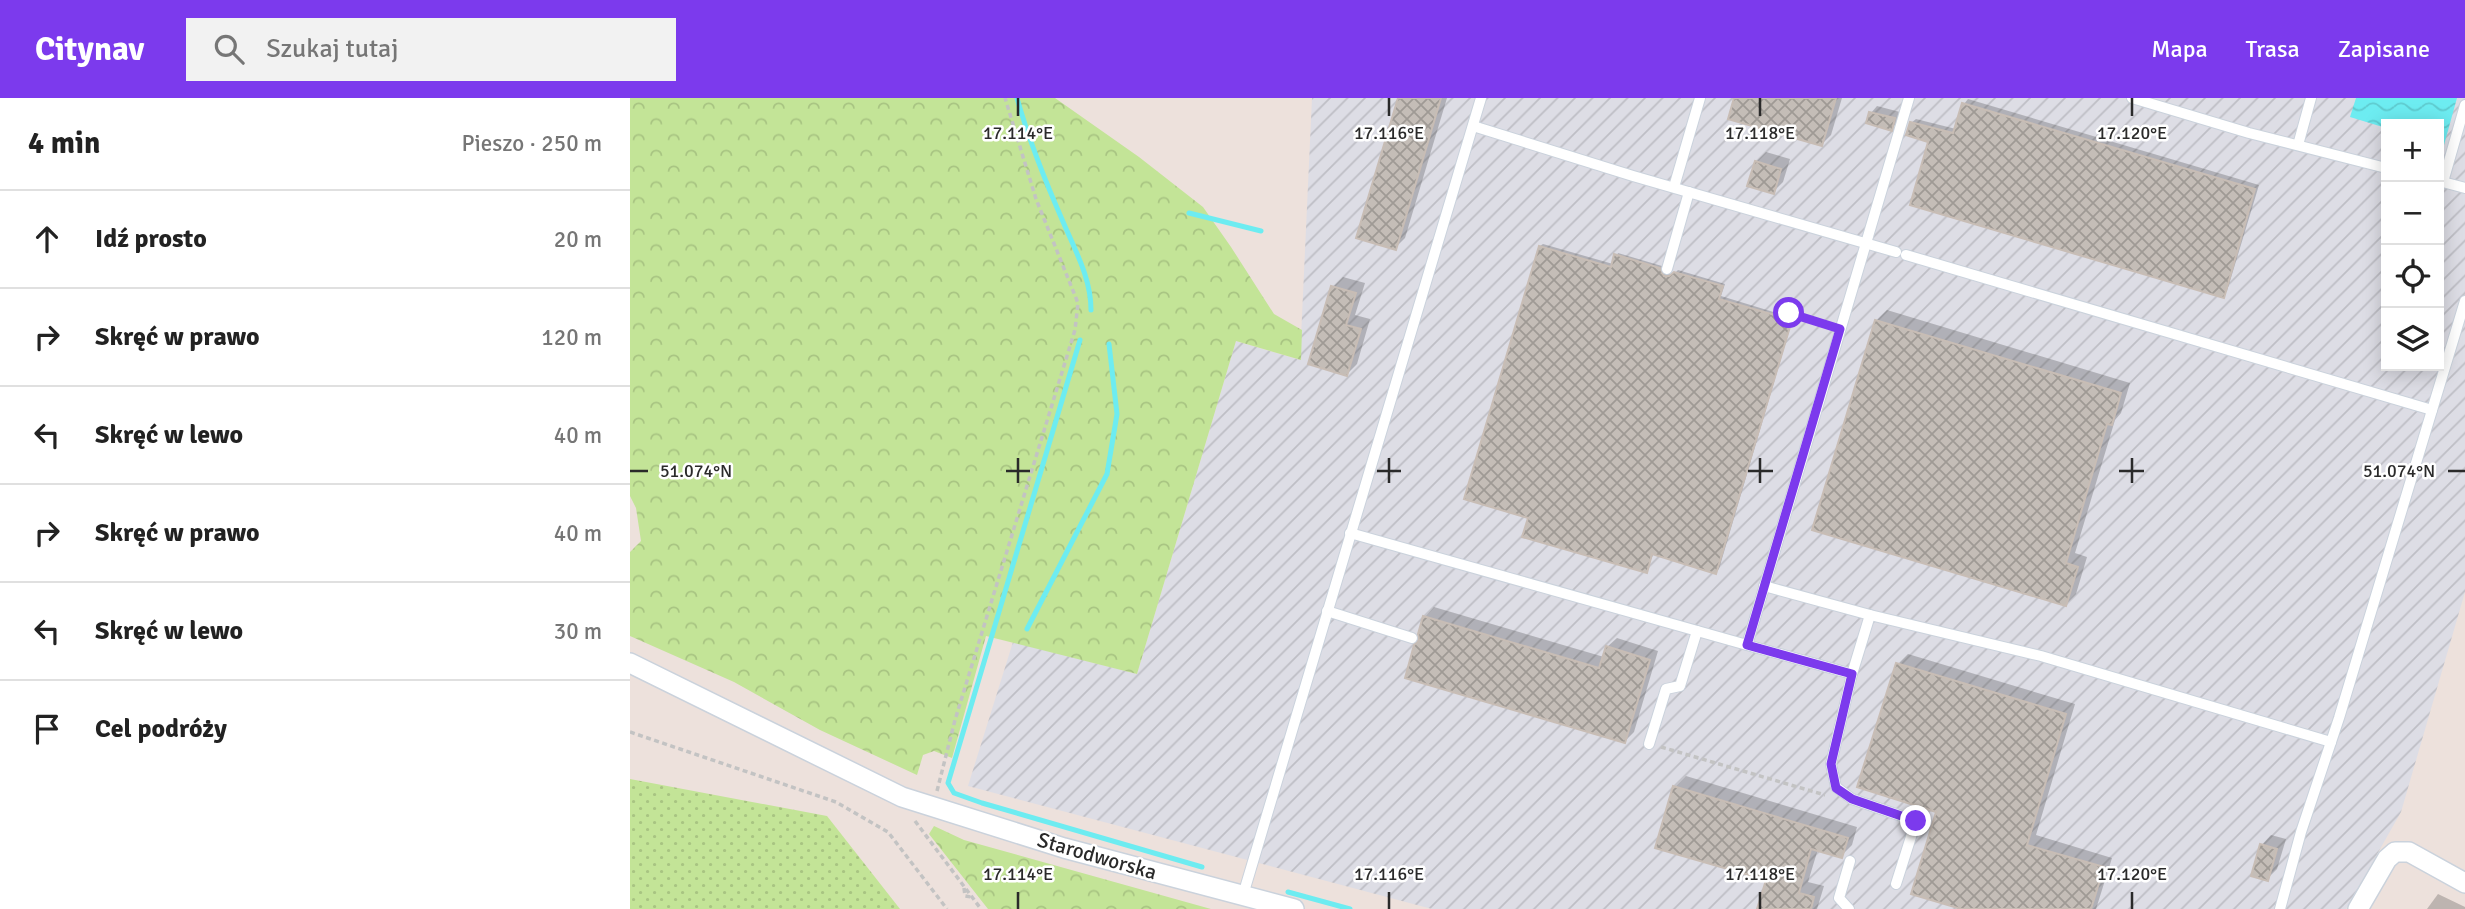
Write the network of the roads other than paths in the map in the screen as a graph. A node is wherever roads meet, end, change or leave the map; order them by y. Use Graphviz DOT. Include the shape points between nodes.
graph roads {
  1 [pos="1481,98"];
  2 [pos="1700,98"];
  3 [pos="1909,98"];
  4 [pos="2132,98"];
  5 [pos="2311,98"];
  6 [pos="2465,105"];
  7 [pos="1473,126"];
  8 [pos="2298,145"];
  9 [pos="2381,167"];
  10 [pos="2444,172"];
  11 [pos="2444,183"];
  12 [pos="1674,187"];
  13 [pos="2465,188"];
  14 [pos="1689,192"];
  15 [pos="1866,243"];
  16 [pos="1667,268"];
  17 [pos="2465,301"];
  18 [pos="2432,410"];
  19 [pos="1350,533"];
  20 [pos="1764,586"];
  21 [pos="1327,611"];
  22 [pos="1870,615"];
  23 [pos="1697,631"];
  24 [pos="1412,638"];
  25 [pos="1747,645"];
  26 [pos="630,663"];
  27 [pos="1852,674"];
  28 [pos="2331,742"];
  29 [pos="1649,744"];
  30 [pos="1850,860"];
  31 [pos="2465,883"];
  32 [pos="1896,884"];
  33 [pos="1242,895"];
  34 [pos="1294,909"];
  35 [pos="1849,909"];
  36 [pos="2280,909"];
  37 [pos="2358,909"];
  1 -- 7 [label="lane"];
  2 -- 12 [label="lane"];
  3 -- 15 [label="lane"];
  4 -- 8 [label="lane"];
  5 -- 8 [label="lane"];
  6 -- 10 [label="lane"];
  7 -- 12 [label="lane"];
  7 -- 19 [label="lane"];
  8 -- 9 [label="lane"];
  11 -- 13 [label="lane"];
  12 -- 14 [label="lane"];
  14 -- 15 [label="lane"];
  14 -- 16 [label="lane"];
  15 -- 18 [label="lane"];
  15 -- 20 [label="lane"];
  17 -- 18 [label="lane"];
  18 -- 28 [label="lane"];
  19 -- 21 [label="lane"];
  19 -- 23 [label="lane"];
  20 -- 22 [label="lane"];
  20 -- 25 [label="lane"];
  21 -- 24 [label="lane"];
  21 -- 33 [label="lane"];
  22 -- 27 [label="lane"];
  22 -- 28 [label="lane" via="2041,656"];
  23 -- 25 [label="lane"];
  23 -- 29 [label="lane" via="1680,686 1666,689"];
  25 -- 27 [label="lane"];
  26 -- 33 [label="street, Starodworska" via="902,797 1064,848"];
  27 -- 32 [label="lane" via="1831,764 1836,788 1852,799 1916,821"];
  28 -- 36 [label="lane"];
  30 -- 35 [label="lane" via="1839,898"];
  31 -- 37 [label="street" via="2409,852 2395,852"];
  33 -- 34 [label="street, Starodworska"];
}
